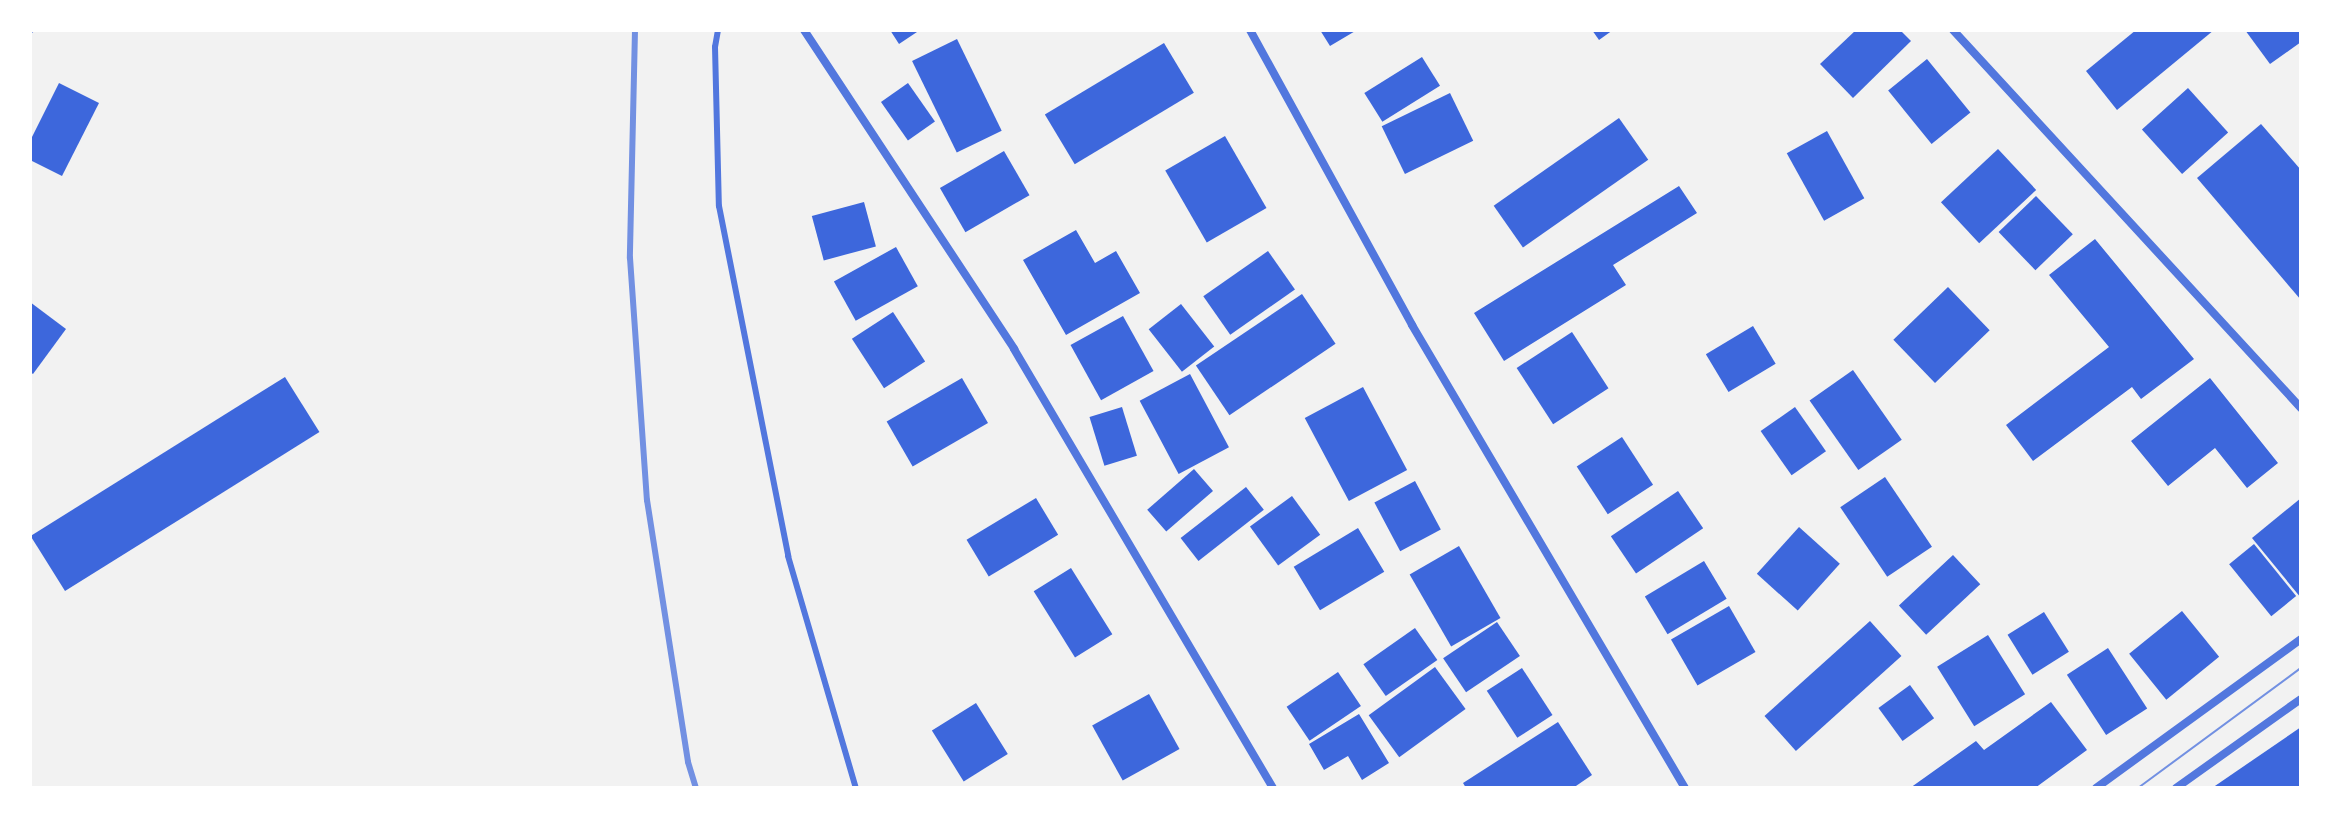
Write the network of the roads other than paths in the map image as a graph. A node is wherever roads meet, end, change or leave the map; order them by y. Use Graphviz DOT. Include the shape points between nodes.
graph roads {
  1 [pos="718,30"];
  2 [pos="804,30"];
  3 [pos="1250,30"];
  4 [pos="1953,30"];
  5 [pos="2301,408"];
  6 [pos="2301,639"];
  7 [pos="2301,699"];
  8 [pos="856,788"];
  9 [pos="1273,788"];
  10 [pos="1685,788"];
  11 [pos="2096,788"];
  12 [pos="2176,788"];
  1 -- 8 [label="lane" via="719,206 788,556"];
  2 -- 9 [label="street" via="1014,349"];
  3 -- 10 [label="street" via="1412,325"];
  4 -- 5 [label="street"];
  6 -- 11 [label="street"];
  7 -- 12 [label="street"];
}
